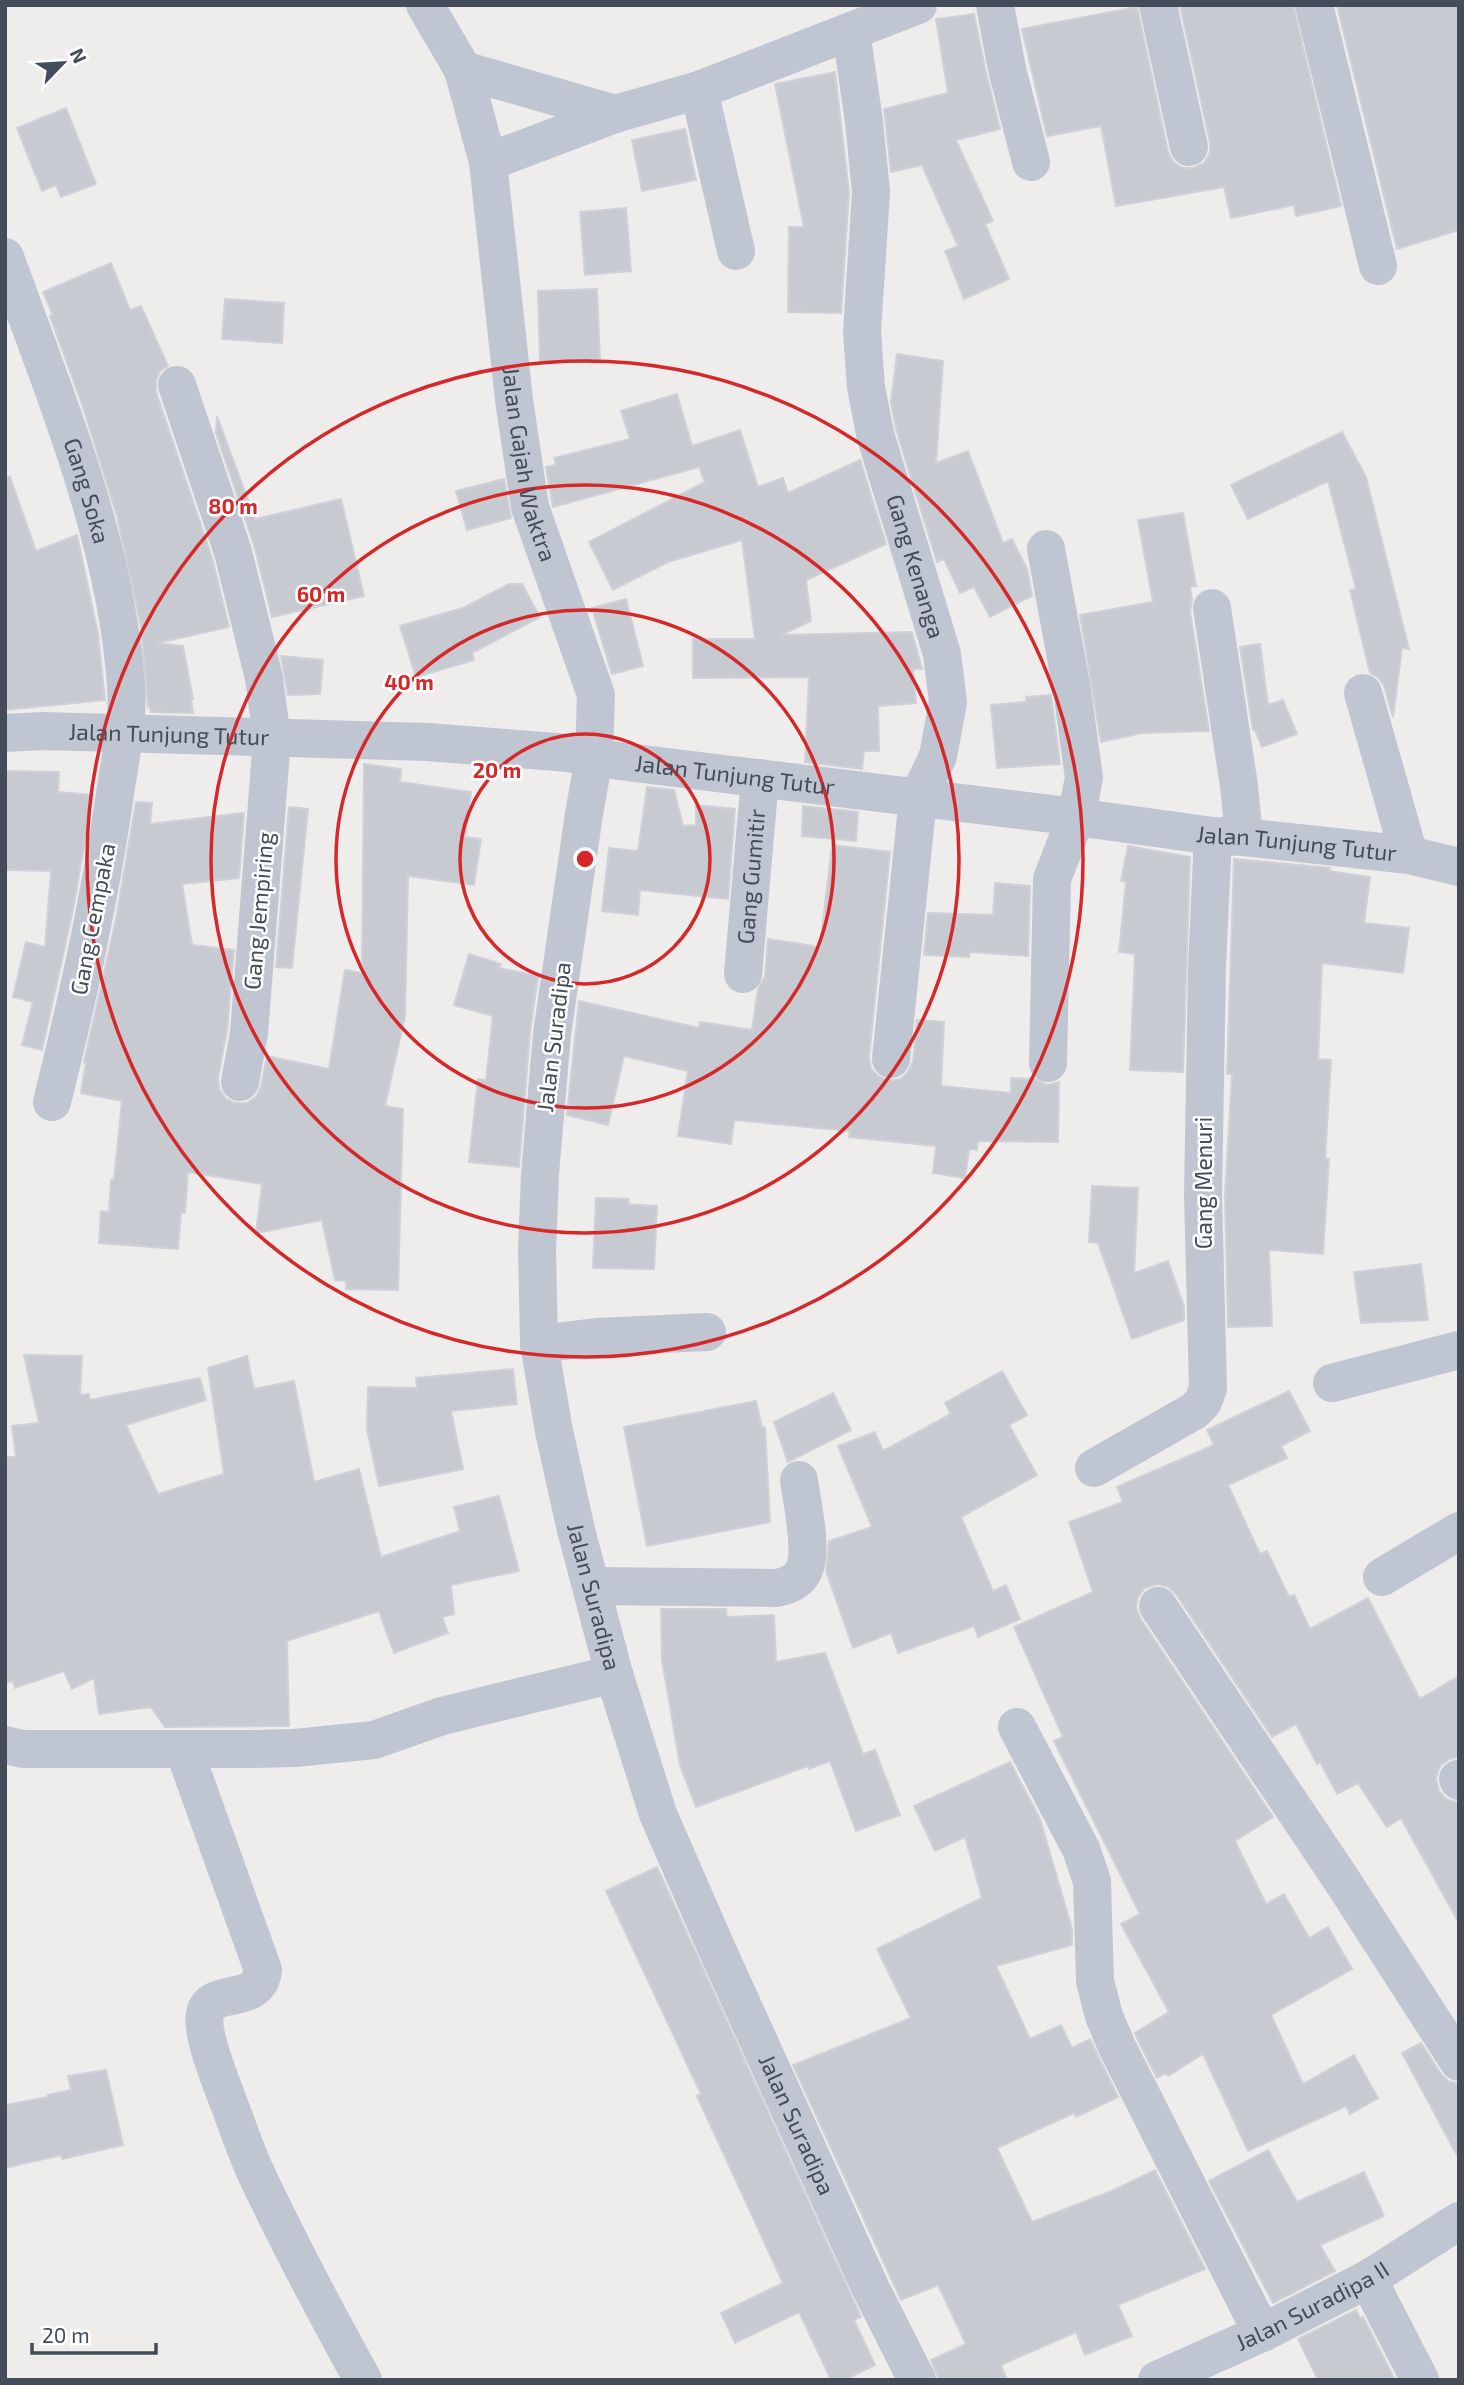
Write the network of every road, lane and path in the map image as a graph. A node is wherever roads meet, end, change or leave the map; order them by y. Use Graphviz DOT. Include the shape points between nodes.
graph roads {
  1 [pos="425,5"];
  2 [pos="918,5"];
  3 [pos="995,5"];
  4 [pos="1158,5"];
  5 [pos="1314,5"];
  6 [pos="851,31"];
  7 [pos="463,70"];
  8 [pos="699,90"];
  9 [pos="615,114"];
  10 [pos="1189,147"];
  11 [pos="488,162"];
  12 [pos="1031,162"];
  13 [pos="736,251"];
  14 [pos="5,257"];
  15 [pos="1378,266"];
  16 [pos="177,385"];
  17 [pos="1046,549"];
  18 [pos="1212,608"];
  19 [pos="1363,693"];
  20 [pos="5,733"];
  21 [pos="124,734"];
  22 [pos="272,739"];
  23 [pos="594,758"];
  24 [pos="760,778"];
  25 [pos="918,798"];
  26 [pos="1076,817"];
  27 [pos="1228,836"];
  28 [pos="1409,855"];
  29 [pos="1459,867"];
  30 [pos="743,974"];
  31 [pos="891,1059"];
  32 [pos="1048,1063"];
  33 [pos="240,1082"];
  34 [pos="52,1102"];
  35 [pos="707,1332"];
  36 [pos="539,1343"];
  37 [pos="1459,1350"];
  38 [pos="1332,1383"];
  39 [pos="1094,1468"];
  40 [pos="799,1480"];
  41 [pos="1459,1531"];
  42 [pos="1382,1577"];
  43 [pos="592,1586"];
  44 [pos="1158,1606"];
  45 [pos="614,1674"];
  46 [pos="1017,1727"];
  47 [pos="184,1750"];
  48 [pos="11,1751"];
  49 [pos="1459,2062"];
  50 [pos="1459,2221"];
  51 [pos="1368,2279"];
  52 [pos="1262,2333"];
  53 [pos="363,2380"];
  54 [pos="916,2380"];
  55 [pos="1157,2380"];
  56 [pos="1420,2380"];
  1 -- 7 [label="street, Jalan Gajah Waktra"];
  2 -- 6 [label="street"];
  3 -- 12 [label="street"];
  4 -- 10 [label="street"];
  5 -- 15 [label="street"];
  6 -- 8 [label="street"];
  6 -- 25 [label="street, Gang Kenanga" via="870,192 862,332 866,387 942,654 948,702 938,756"];
  7 -- 9 [label="street"];
  7 -- 11 [label="street, Jalan Gajah Waktra"];
  8 -- 9 [label="street"];
  8 -- 13 [label="street"];
  9 -- 11 [label="street"];
  11 -- 23 [label="street, Jalan Gajah Waktra" via="530,507 596,695"];
  14 -- 21 [label="street, Gang Soka" via="96,520 121,641 126,687"];
  16 -- 22 [label="street, Gang Jempiring" via="233,552 264,678"];
  17 -- 26 [label="street" via="1084,778"];
  18 -- 27 [label="street, Gang Menuri" via="1239,786"];
  19 -- 28 [label="street"];
  20 -- 21 [label="street, Jalan Tunjung Tutur"];
  21 -- 22 [label="street, Jalan Tunjung Tutur"];
  21 -- 34 [label="street, Gang Cempaka" via="105,862"];
  22 -- 23 [label="street, Jalan Tunjung Tutur" via="427,742"];
  22 -- 33 [label="street, Gang Jempiring" via="249,1033"];
  23 -- 24 [label="street, Jalan Tunjung Tutur"];
  23 -- 36 [label="street, Jalan Suradipa" via="552,1034 540,1174"];
  24 -- 25 [label="street, Jalan Tunjung Tutur"];
  24 -- 30 [label="street, Gang Gumitir"];
  25 -- 26 [label="street, Jalan Tunjung Tutur"];
  25 -- 31 [label="street, Gang Kenanga"];
  26 -- 27 [label="street, Jalan Tunjung Tutur"];
  26 -- 32 [label="street" via="1052,878"];
  27 -- 28 [label="street, Jalan Tunjung Tutur"];
  27 -- 39 [label="street, Gang Menuri" via="1207,967 1203,1195 1208,1388 1194,1410"];
  28 -- 29 [label="street, Jalan Tunjung Tutur"];
  35 -- 36 [label="street"];
  36 -- 43 [label="street, Jalan Suradipa" via="554,1431"];
  37 -- 38 [label="street"];
  40 -- 43 [label="street" via="807,1548 804,1571 792,1584 776,1588"];
  41 -- 42 [label="street"];
  43 -- 45 [label="street, Jalan Suradipa"];
  44 -- 49 [label="street"];
  45 -- 47 [label="street" via="442,1716 374,1740 295,1748"];
  45 -- 54 [label="street, Jalan Suradipa" via="658,1814"];
  46 -- 52 [label="street" via="1081,1849 1092,1881 1095,1981 1104,2016"];
  47 -- 48 [label="street"];
  47 -- 53 [label="street" via="263,1970 255,1989 215,2001 207,2008 205,2027 214,2065 254,2168"];
  50 -- 51 [label="street, Jalan Suradipa II"];
  51 -- 52 [label="street, Jalan Suradipa II"];
  51 -- 56 [label="street"];
  52 -- 55 [label="street, Jalan Suradipa II"];
}
